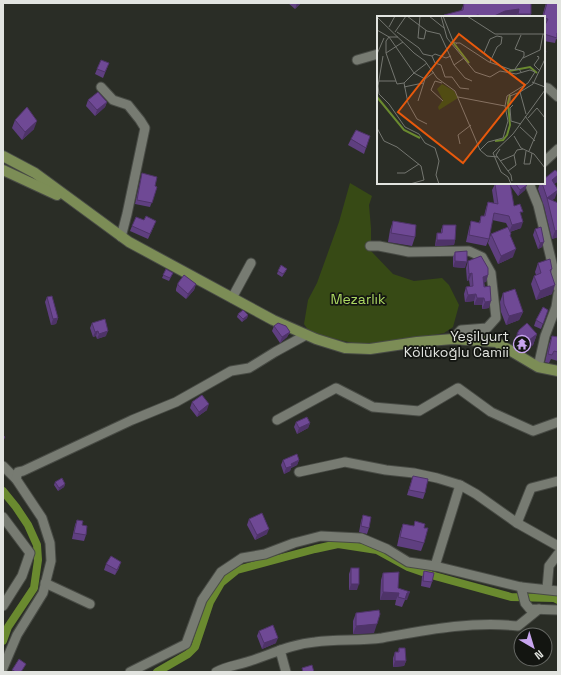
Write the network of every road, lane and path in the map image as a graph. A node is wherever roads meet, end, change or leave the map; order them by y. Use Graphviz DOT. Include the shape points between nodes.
graph roads {
  1 [pos="377,54"];
  2 [pos="357,60"];
  3 [pos="101,87"];
  4 [pos="545,87"];
  5 [pos="558,97"];
  6 [pos="558,149"];
  7 [pos="3,156"];
  8 [pos="545,161"];
  9 [pos="3,170"];
  10 [pos="529,184"];
  11 [pos="76,204"];
  12 [pos="121,237"];
  13 [pos="370,246"];
  14 [pos="555,258"];
  15 [pos="251,263"];
  16 [pos="558,288"];
  17 [pos="558,294"];
  18 [pos="232,298"];
  19 [pos="306,335"];
  20 [pos="453,339"];
  21 [pos="538,367"];
  22 [pos="558,372"];
  23 [pos="277,420"];
  24 [pos="558,422"];
  25 [pos="3,466"];
  26 [pos="299,472"];
  27 [pos="16,480"];
  28 [pos="558,481"];
  29 [pos="460,485"];
  30 [pos="3,517"];
  31 [pos="517,522"];
  32 [pos="558,546"];
  33 [pos="558,554"];
  34 [pos="435,566"];
  35 [pos="46,583"];
  36 [pos="547,589"];
  37 [pos="522,590"];
  38 [pos="558,590"];
  39 [pos="90,604"];
  40 [pos="3,606"];
  41 [pos="539,609"];
  42 [pos="558,610"];
  43 [pos="280,650"];
  44 [pos="3,668"];
  45 [pos="130,672"];
  46 [pos="216,672"];
  47 [pos="286,672"];
  1 -- 2 [label="street"];
  3 -- 12 [label="street" via="113,100 128,105 145,128"];
  4 -- 5 [label="street"];
  6 -- 8 [label="street"];
  7 -- 11 [label="main road" via="35,173"];
  9 -- 11 [label="main road"];
  10 -- 14 [label="street"];
  11 -- 12 [label="main road"];
  12 -- 18 [label="main road"];
  13 -- 20 [label="street" via="409,252 469,251 482,257 491,273 496,318 487,328 461,330"];
  14 -- 16 [label="street"];
  15 -- 18 [label="street"];
  17 -- 21 [label="street"];
  18 -- 19 [label="main road"];
  19 -- 20 [label="main road" via="345,348 370,349"];
  19 -- 27 [label="street" via="249,368 230,371 176,402 18,472"];
  20 -- 21 [label="main road" via="496,342"];
  21 -- 22 [label="main road"];
  23 -- 24 [label="street" via="336,388 373,407 419,411 458,388 491,412 533,431"];
  25 -- 27 [label="street"];
  26 -- 29 [label="street" via="345,462 414,473"];
  27 -- 35 [label="street" via="42,518 50,543 51,561"];
  28 -- 31 [label="street" via="531,488"];
  29 -- 31 [label="street"];
  29 -- 34 [label="street"];
  30 -- 40 [label="street" via="30,553 22,576"];
  31 -- 32 [label="street"];
  33 -- 36 [label="street" via="548,566"];
  34 -- 37 [label="street"];
  34 -- 45 [label="street" via="408,562 387,549 361,538 341,536 322,536 265,554 242,558 221,572 202,600 186,644"];
  35 -- 39 [label="street"];
  35 -- 44 [label="street" via="43,593 17,635"];
  36 -- 37 [label="street"];
  36 -- 38 [label="street"];
  37 -- 41 [label="street" via="525,603 530,609"];
  41 -- 42 [label="street"];
  41 -- 43 [label="street" via="518,626 496,624 443,627 380,638 314,642"];
  43 -- 46 [label="street"];
  43 -- 47 [label="street"];
}
